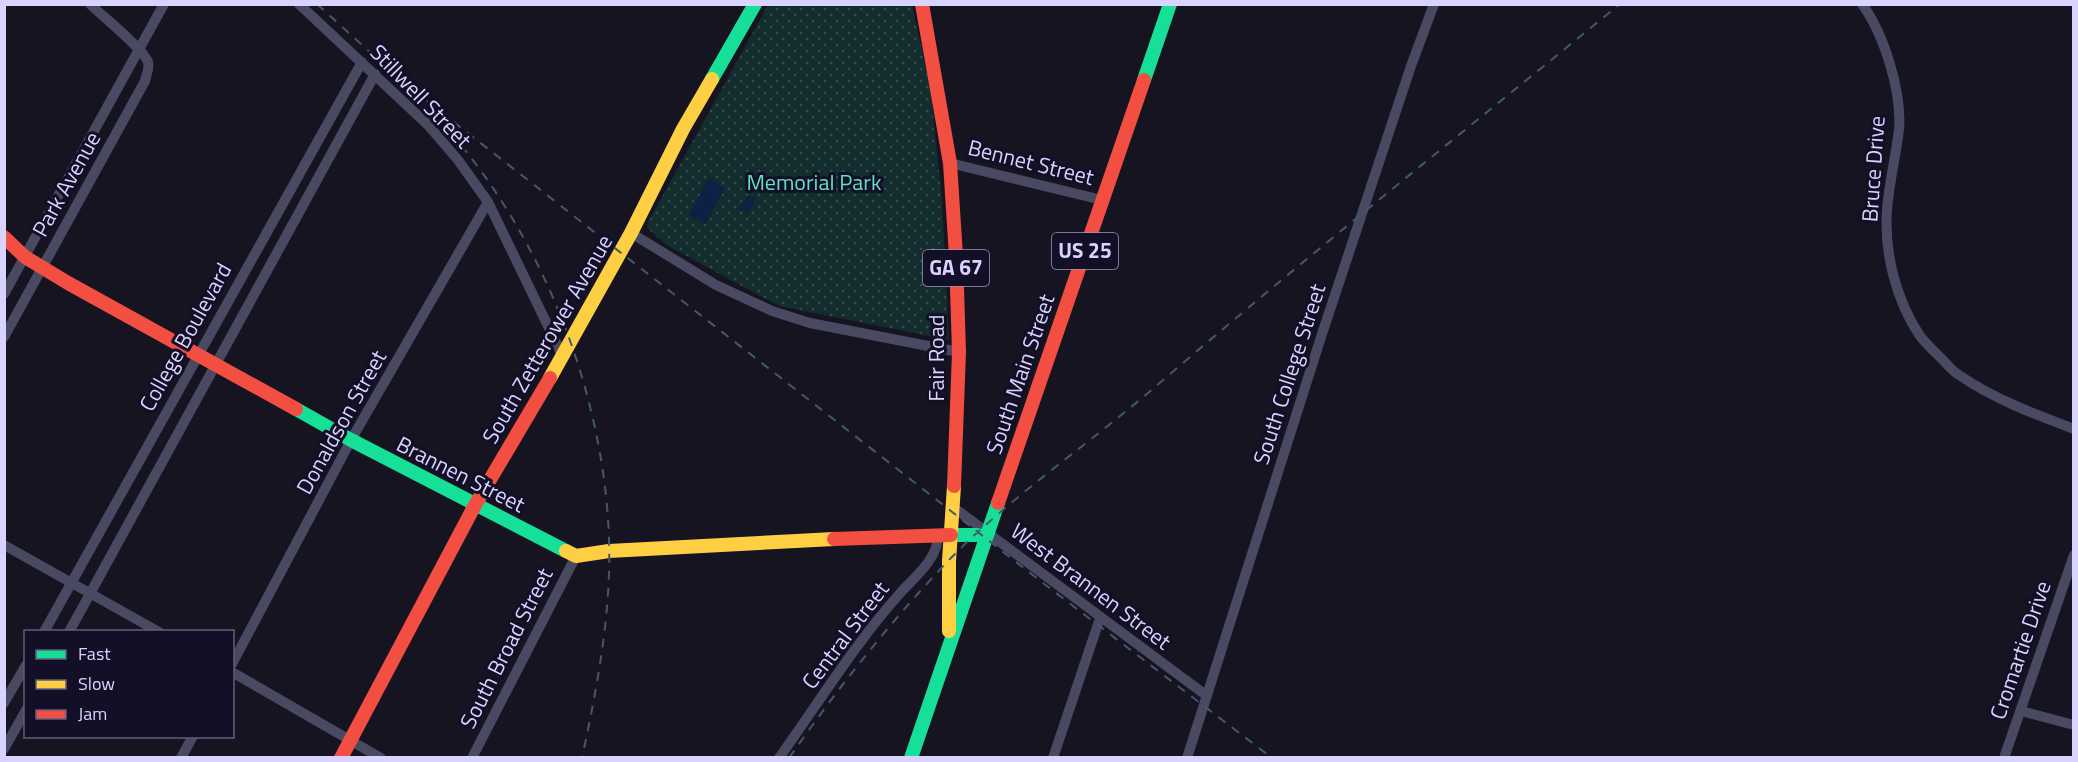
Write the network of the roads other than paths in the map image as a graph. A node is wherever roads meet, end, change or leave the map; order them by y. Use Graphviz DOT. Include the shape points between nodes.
graph roads {
  1 [pos="90,4"];
  2 [pos="164,4"];
  3 [pos="299,4"];
  4 [pos="756,4"];
  5 [pos="922,4"];
  6 [pos="1170,4"];
  7 [pos="1434,4"];
  8 [pos="1862,4"];
  9 [pos="138,49"];
  10 [pos="362,62"];
  11 [pos="375,74"];
  12 [pos="950,163"];
  13 [pos="1102,200"];
  14 [pos="488,202"];
  15 [pos="631,233"];
  16 [pos="4,237"];
  17 [pos="25,257"];
  18 [pos="42,267"];
  19 [pos="4,294"];
  20 [pos="4,337"];
  21 [pos="959,352"];
  22 [pos="198,355"];
  23 [pos="563,357"];
  24 [pos="216,365"];
  25 [pos="2073,429"];
  26 [pos="351,440"];
  27 [pos="475,505"];
  28 [pos="953,507"];
  29 [pos="944,535"];
  30 [pos="987,535"];
  31 [pos="4,545"];
  32 [pos="2073,555"];
  33 [pos="576,556"];
  34 [pos="72,582"];
  35 [pos="2069,584"];
  36 [pos="90,592"];
  37 [pos="1100,618"];
  38 [pos="45,630"];
  39 [pos="70,630"];
  40 [pos="156,630"];
  41 [pos="949,647"];
  42 [pos="234,660"];
  43 [pos="24,668"];
  44 [pos="234,673"];
  45 [pos="1207,696"];
  46 [pos="4,703"];
  47 [pos="2020,711"];
  48 [pos="24,714"];
  49 [pos="2073,725"];
  50 [pos="192,738"];
  51 [pos="350,741"];
  52 [pos="4,749"];
  53 [pos="181,758"];
  54 [pos="341,758"];
  55 [pos="381,758"];
  56 [pos="472,758"];
  57 [pos="779,758"];
  58 [pos="911,758"];
  59 [pos="1053,758"];
  60 [pos="1186,758"];
  61 [pos="2004,758"];
  1 -- 9 [label="street"];
  2 -- 9 [label="street, Park Avenue"];
  3 -- 10 [label="street, Stillwell Street"];
  4 -- 15 [label="street, South Zetterower Avenue" via="683,129"];
  5 -- 12 [label="street, Fair Road / GA 67"];
  6 -- 13 [label="street, South Main Street / US 25"];
  7 -- 45 [label="street, South College Street" via="1329,313"];
  8 -- 25 [label="street, Bruce Drive" via="1885,48 1895,88 1899,126 1887,211 1887,240 1891,267 1907,313 1921,337 1956,374"];
  9 -- 17 [label="street, Park Avenue"];
  9 -- 18 [label="street, Park Avenue" via="148,61 145,81"];
  10 -- 11 [label="street, Stillwell Street"];
  10 -- 22 [label="street, College Boulevard"];
  11 -- 14 [label="street, Stillwell Street" via="428,125"];
  11 -- 24 [label="street, College Boulevard"];
  12 -- 13 [label="street, Bennet Street"];
  12 -- 21 [label="street, Fair Road / GA 67"];
  13 -- 30 [label="street, South Main Street / US 25"];
  14 -- 23 [label="street, Stillwell Street"];
  14 -- 26 [label="street, Donaldson Street"];
  15 -- 21 [label="street" via="716,285 772,311 810,323"];
  15 -- 23 [label="street, South Zetterower Avenue"];
  16 -- 17 [label="street, Brannen Street"];
  17 -- 18 [label="street, Brannen Street"];
  17 -- 19 [label="street, Park Avenue"];
  18 -- 20 [label="street, Park Avenue"];
  18 -- 22 [label="street, Brannen Street"];
  21 -- 28 [label="street, Fair Road / GA 67"];
  22 -- 24 [label="street, Brannen Street"];
  22 -- 34 [label="street, College Boulevard"];
  23 -- 27 [label="street, South Zetterower Avenue"];
  24 -- 26 [label="street, Brannen Street"];
  24 -- 36 [label="street, College Boulevard"];
  26 -- 27 [label="street, Brannen Street"];
  26 -- 42 [label="street, Donaldson Street"];
  27 -- 33 [label="street, Brannen Street"];
  27 -- 51 [label="street, South Zetterower Avenue"];
  28 -- 29 [label="street, Fair Road / GA 67"];
  28 -- 30 [label="street, West Brannen Street"];
  29 -- 30 [label="street"];
  29 -- 33 [label="street" via="681,546"];
  29 -- 41 [label="street, GA 67" via="949,561"];
  29 -- 57 [label="street, Central Street" via="930,560 880,615"];
  30 -- 37 [label="street, West Brannen Street"];
  30 -- 41 [label="street, South Main Street / US 25"];
  31 -- 34 [label="street"];
  32 -- 35 [label="street, Cromartie Drive"];
  33 -- 56 [label="street, South Broad Street"];
  34 -- 36 [label="street"];
  34 -- 38 [label="street, College Boulevard"];
  35 -- 47 [label="street, Cromartie Drive"];
  36 -- 39 [label="street, College Boulevard"];
  36 -- 40 [label="street"];
  37 -- 45 [label="street, West Brannen Street"];
  37 -- 59 [label="street"];
  41 -- 58 [label="street, South Main Street / US 25"];
  43 -- 46 [label="street"];
  44 -- 51 [label="street"];
  45 -- 60 [label="street, South College Street"];
  47 -- 49 [label="street"];
  47 -- 61 [label="street, Cromartie Drive"];
  48 -- 52 [label="street"];
  50 -- 53 [label="street"];
  51 -- 54 [label="street, South Zetterower Avenue"];
  51 -- 55 [label="street"];
}
